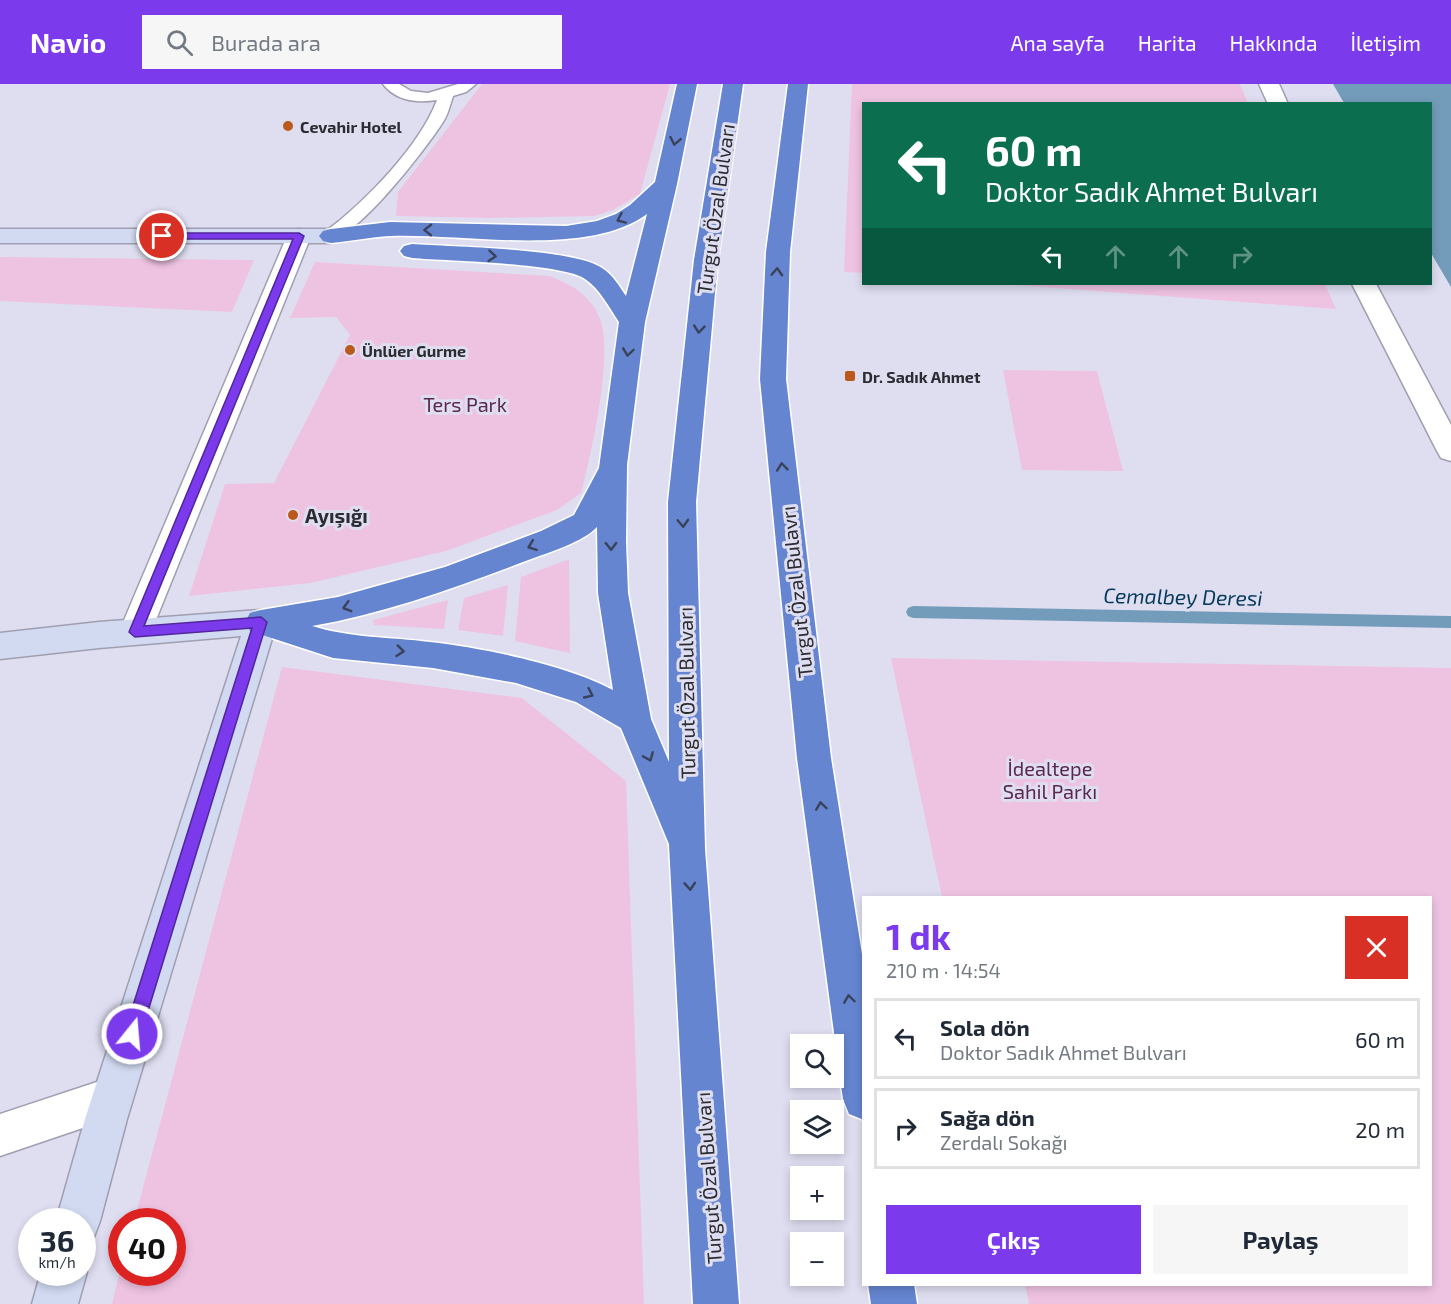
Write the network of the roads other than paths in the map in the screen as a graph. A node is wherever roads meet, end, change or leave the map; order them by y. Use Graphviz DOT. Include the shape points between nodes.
graph roads {
  1 [pos="390,84"];
  2 [pos="469,84"];
  3 [pos="687,84"];
  4 [pos="733,84"];
  5 [pos="798,84"];
  6 [pos="1269,84"];
  7 [pos="446,94"];
  8 [pos="1277,102"];
  9 [pos="666,184"];
  10 [pos="0,236"];
  11 [pos="299,236"];
  12 [pos="331,236"];
  13 [pos="1365,285"];
  14 [pos="632,322"];
  15 [pos="1451,451"];
  16 [pos="613,465"];
  17 [pos="261,622"];
  18 [pos="135,632"];
  19 [pos="0,646"];
  20 [pos="634,719"];
  21 [pos="687,849"];
  22 [pos="862,1085"];
  23 [pos="112,1098"];
  24 [pos="0,1135"];
  25 [pos="82,1208"];
  26 [pos="60,1286"];
  27 [pos="891,1286"];
  28 [pos="55,1304"];
  29 [pos="716,1304"];
  30 [pos="894,1304"];
  1 -- 7 [label="lane" via="416,96"];
  2 -- 7 [label="lane"];
  3 -- 9 [label="highway, one-way"];
  4 -- 21 [label="highway, Turgut Özal Bulvarı, one-way" via="706,260 682,502"];
  22 -- 5 [label="highway, Turgut Özal Bulavrı, one-way" via="814,758 773,379 778,252"];
  6 -- 8 [label="street"];
  7 -- 12 [label="lane" via="437,120 400,168 359,215"];
  9 -- 12 [label="highway, one-way" via="624,219 566,233 390,229"];
  9 -- 14 [label="highway"];
  10 -- 11 [label="street"];
  11 -- 12 [label="street"];
  11 -- 18 [label="street"];
  12 -- 14 [label="highway, one-way" via="401,250 558,262 591,273 604,282"];
  13 -- 15 [label="street"];
  14 -- 16 [label="highway, one-way"];
  16 -- 17 [label="highway, one-way" via="585,522 552,539 452,577 338,609"];
  16 -- 20 [label="highway, one-way" via="613,593"];
  17 -- 18 [label="street"];
  17 -- 20 [label="highway, one-way" via="333,645 433,655 516,670 587,692"];
  17 -- 23 [label="street"];
  18 -- 19 [label="street"];
  20 -- 21 [label="highway, one-way"];
  21 -- 29 [label="highway, Turgut Özal Bulvarı, one-way"];
  23 -- 24 [label="street"];
  23 -- 25 [label="street"];
  26 -- 28 [label="street"];
  27 -- 30 [label="highway"];
}
